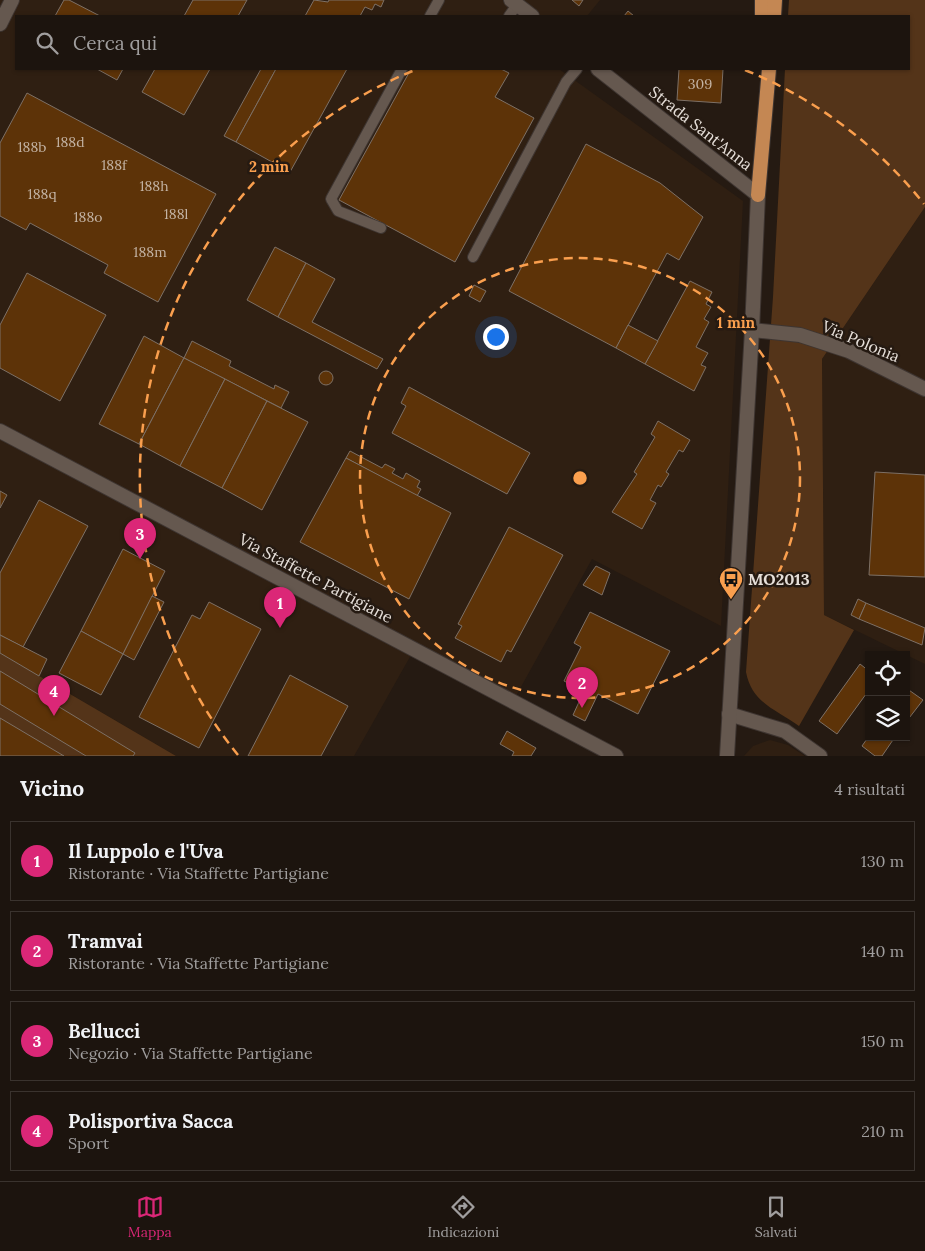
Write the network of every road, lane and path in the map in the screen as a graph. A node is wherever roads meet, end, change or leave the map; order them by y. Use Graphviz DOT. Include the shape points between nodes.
graph roads {
  1 [pos="12,0"];
  2 [pos="439,0"];
  3 [pos="762,0"];
  4 [pos="775,0"];
  5 [pos="514,2"];
  6 [pos="431,15"];
  7 [pos="509,15"];
  8 [pos="531,15"];
  9 [pos="762,15"];
  10 [pos="774,15"];
  11 [pos="0,24"];
  12 [pos="401,70"];
  13 [pos="576,70"];
  14 [pos="599,70"];
  15 [pos="760,70"];
  16 [pos="769,70"];
  17 [pos="758,195"];
  18 [pos="381,228"];
  19 [pos="473,257"];
  20 [pos="752,330"];
  21 [pos="925,389"];
  22 [pos="0,432"];
  23 [pos="729,714"];
  24 [pos="616,756"];
  25 [pos="727,756"];
  26 [pos="820,756"];
  1 -- 11 [label="street"];
  2 -- 6 [label="lane"];
  3 -- 9 [label="highway"];
  4 -- 10 [label="highway"];
  5 -- 7 [label="lane"];
  5 -- 8 [label="street"];
  12 -- 18 [label="lane" via="331,199 338,211"];
  13 -- 19 [label="lane" via="566,82"];
  14 -- 17 [label="street, Strada Sant'Anna"];
  15 -- 17 [label="highway"];
  16 -- 17 [label="highway"];
  17 -- 20 [label="street"];
  20 -- 21 [label="street, Via Polonia" via="800,335 849,351"];
  20 -- 23 [label="street"];
  22 -- 24 [label="street, Via Staffette Partigiane"];
  23 -- 25 [label="street"];
  23 -- 26 [label="street" via="784,731"];
}
